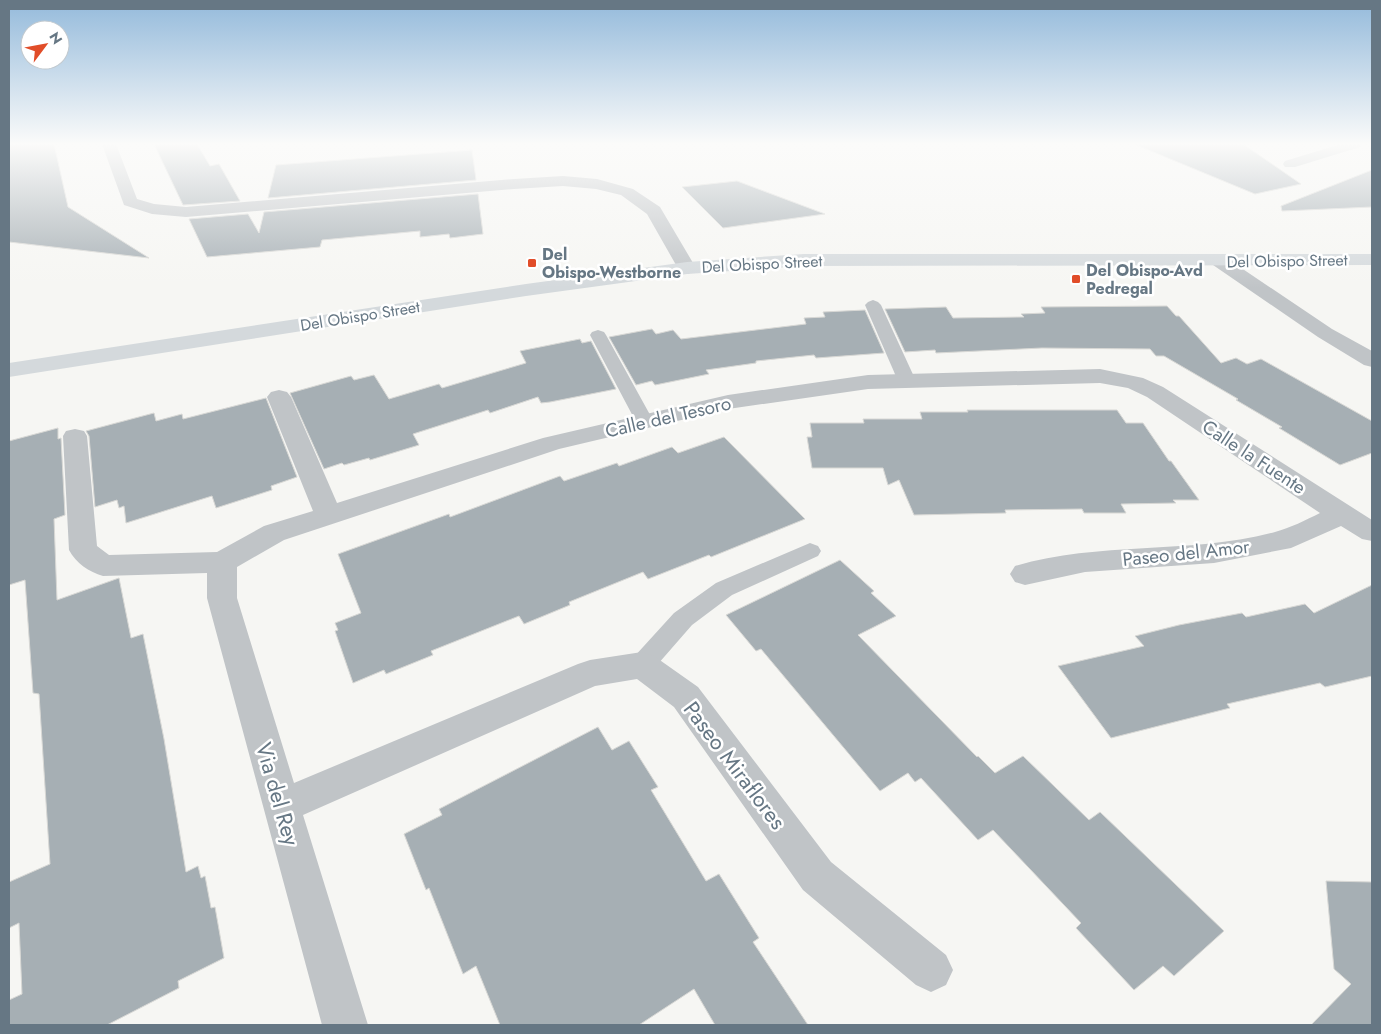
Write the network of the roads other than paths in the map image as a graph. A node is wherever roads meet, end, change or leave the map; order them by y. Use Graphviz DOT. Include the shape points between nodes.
graph roads {
  1 [pos="126,192"];
  2 [pos="417,192"];
  3 [pos="627,192"];
  4 [pos="1372,260"];
  5 [pos="1219,261"];
  6 [pos="687,268"];
  7 [pos="873,305"];
  8 [pos="598,335"];
  9 [pos="1372,360"];
  10 [pos="9,370"];
  11 [pos="907,381"];
  12 [pos="1135,383"];
  13 [pos="279,397"];
  14 [pos="645,422"];
  15 [pos="75,436"];
  16 [pos="328,515"];
  17 [pos="1342,515"];
  18 [pos="1372,532"];
  19 [pos="810,551"];
  20 [pos="222,562"];
  21 [pos="1025,574"];
  22 [pos="642,665"];
  23 [pos="282,806"];
  24 [pos="931,970"];
  25 [pos="345,1025"];
  1 -- 2 [label="street" via="130,202 152,209 186,212"];
  3 -- 6 [label="street" via="654,211"];
  4 -- 5 [label="main road, Del Obispo Street"];
  5 -- 6 [label="main road, Del Obispo Street" via="804,260"];
  5 -- 9 [label="street"];
  6 -- 10 [label="main road, Del Obispo Street"];
  7 -- 11 [label="lane"];
  8 -- 14 [label="lane"];
  11 -- 12 [label="street, Calle del Tesoro" via="1100,376"];
  11 -- 14 [label="street, Calle del Tesoro" via="868,382 728,402"];
  12 -- 17 [label="street, Calle la Fuente" via="1155,392"];
  13 -- 16 [label="street"];
  14 -- 16 [label="street, Calle del Tesoro" via="552,443"];
  15 -- 20 [label="street" via="83,550 103,566"];
  16 -- 20 [label="street, Calle del Tesoro" via="274,533"];
  17 -- 18 [label="street, Calle la Fuente"];
  17 -- 21 [label="street, Paseo del Amor" via="1280,541 1224,552 1085,562"];
  19 -- 22 [label="lane" via="724,589 683,619"];
  20 -- 23 [label="street, Via del Rey" via="222,598"];
  22 -- 23 [label="street" via="590,673"];
  22 -- 24 [label="street, Paseo Miraflores" via="686,697 817,876"];
  23 -- 25 [label="street, Via del Rey"];
}
